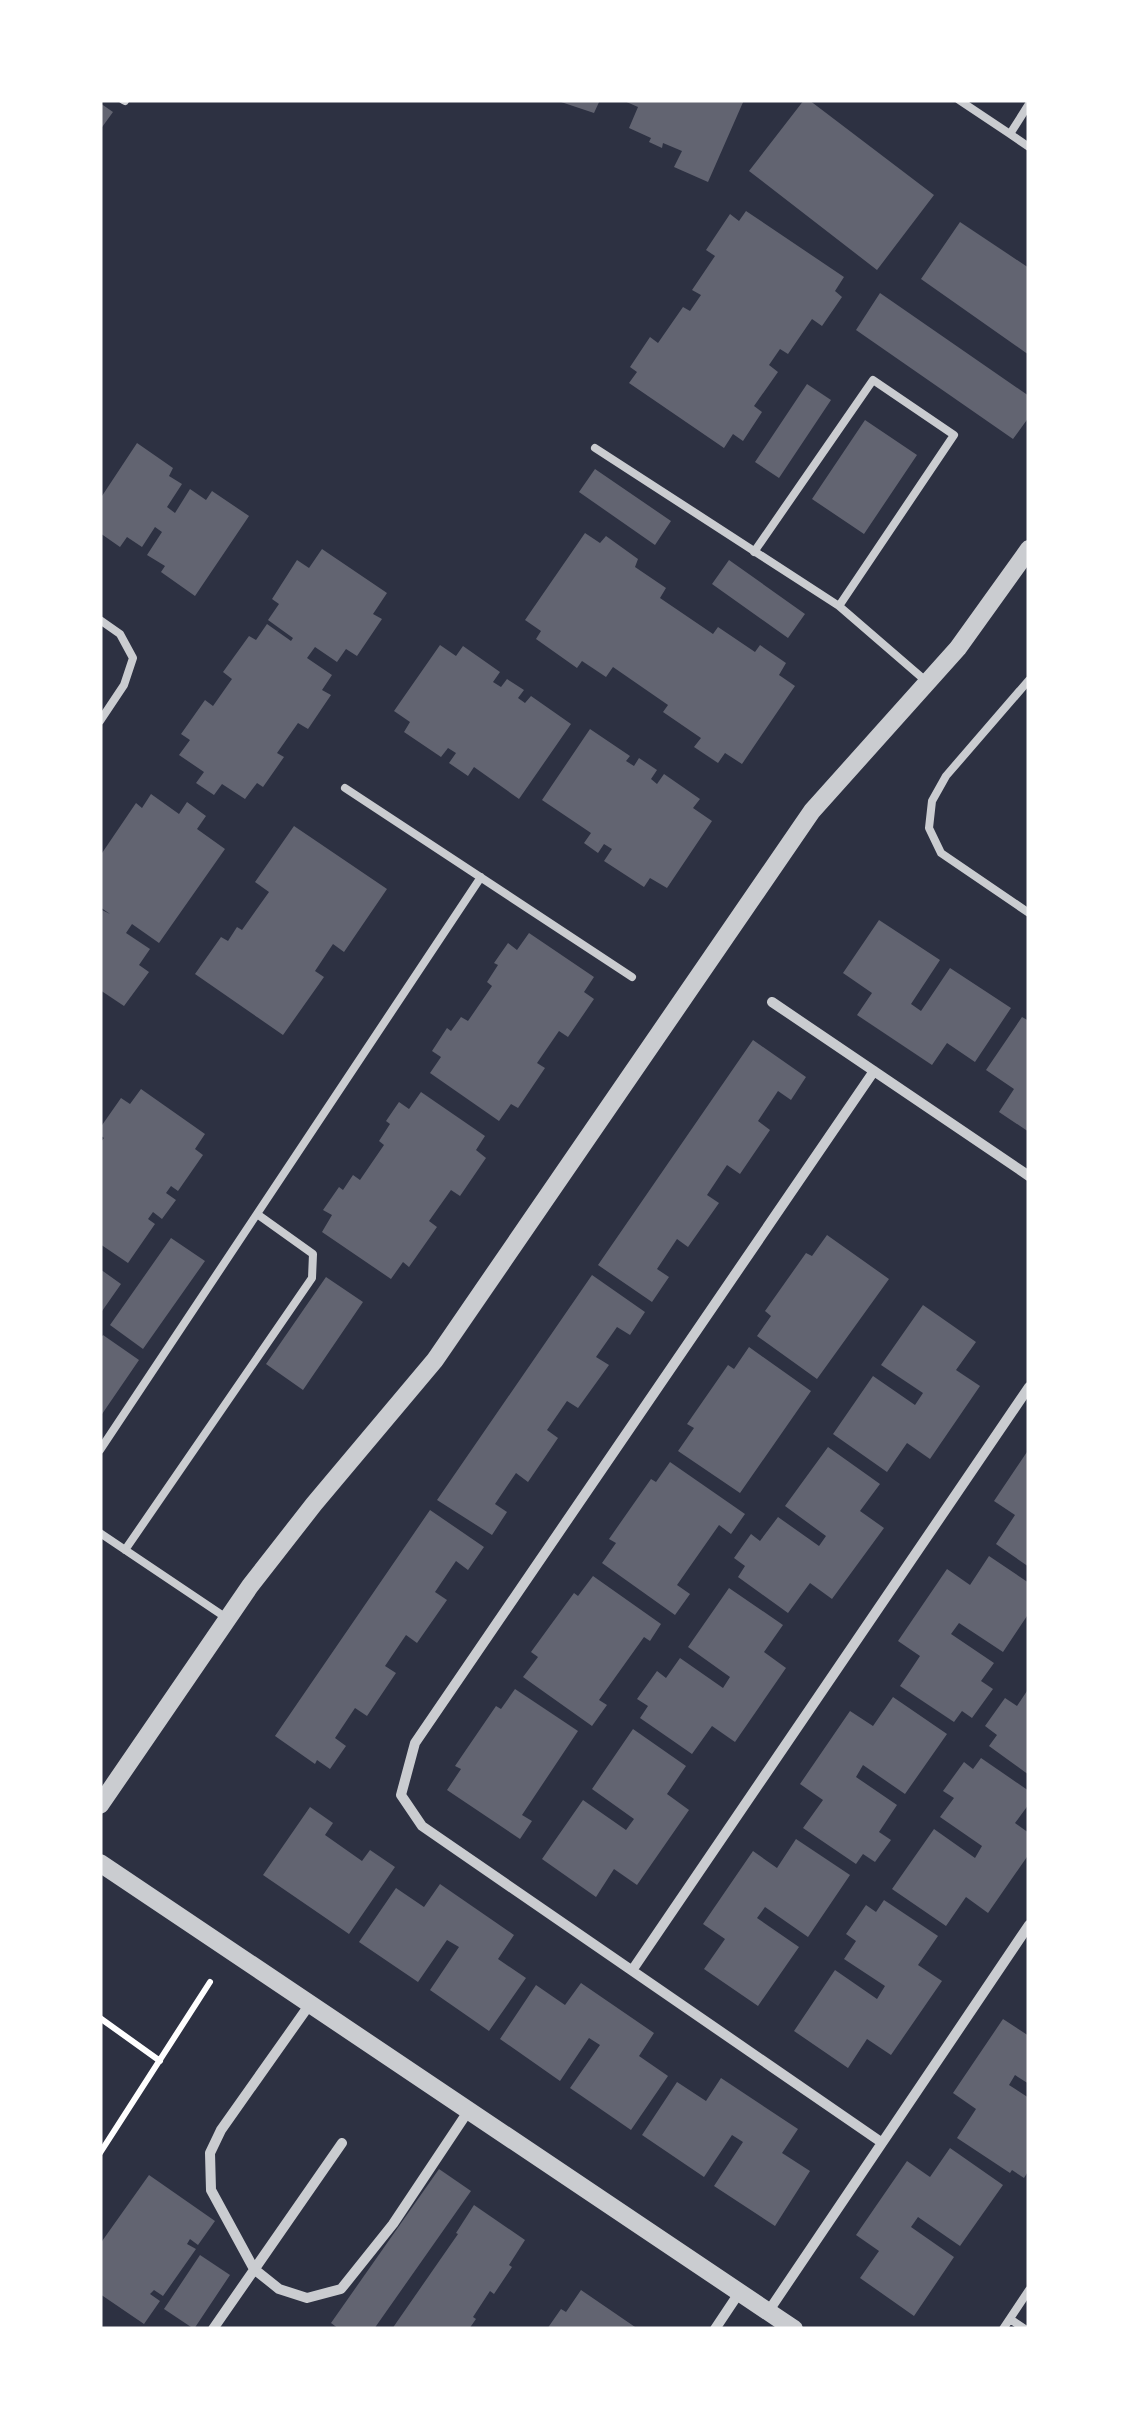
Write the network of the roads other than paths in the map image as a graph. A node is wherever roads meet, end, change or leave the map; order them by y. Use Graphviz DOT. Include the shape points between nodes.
graph roads {
  1 [pos="959,100"];
  2 [pos="1029,104"];
  3 [pos="1010,134"];
  4 [pos="1029,147"];
  5 [pos="596,448"];
  6 [pos="1029,550"];
  7 [pos="754,552"];
  8 [pos="839,606"];
  9 [pos="100,620"];
  10 [pos="1029,680"];
  11 [pos="927,682"];
  12 [pos="100,721"];
  13 [pos="345,788"];
  14 [pos="481,877"];
  15 [pos="1029,913"];
  16 [pos="632,978"];
  17 [pos="772,1002"];
  18 [pos="874,1071"];
  19 [pos="1029,1176"];
  20 [pos="258,1214"];
  21 [pos="1029,1387"];
  22 [pos="100,1450"];
  23 [pos="100,1533"];
  24 [pos="126,1550"];
  25 [pos="228,1619"];
  26 [pos="100,1804"];
  27 [pos="100,1863"];
  28 [pos="1029,1925"];
  29 [pos="633,1969"];
  30 [pos="310,2004"];
  31 [pos="469,2110"];
  32 [pos="881,2142"];
  33 [pos="342,2143"];
  34 [pos="254,2269"];
  35 [pos="1029,2290"];
  36 [pos="739,2293"];
  37 [pos="768,2312"];
  38 [pos="1010,2319"];
  39 [pos="213,2329"];
  40 [pos="715,2329"];
  41 [pos="794,2329"];
  42 [pos="1003,2329"];
  43 [pos="1025,2329"];
  1 -- 3 [label="lane"];
  2 -- 3 [label="lane"];
  3 -- 4 [label="lane"];
  5 -- 7 [label="lane"];
  6 -- 11 [label="street"];
  7 -- 8 [label="lane"];
  7 -- 8 [label="lane" via="872,380 954,435"];
  8 -- 11 [label="lane"];
  9 -- 12 [label="lane" via="120,634 133,658"];
  10 -- 15 [label="lane" via="946,776 932,801 929,828 941,853"];
  11 -- 25 [label="street" via="812,810 434,1360"];
  13 -- 14 [label="lane"];
  14 -- 16 [label="lane"];
  14 -- 20 [label="lane"];
  17 -- 18 [label="street"];
  18 -- 19 [label="street"];
  18 -- 29 [label="street" via="415,1743 402,1795 422,1826"];
  20 -- 22 [label="lane"];
  20 -- 24 [label="lane" via="313,1254 312,1278"];
  21 -- 29 [label="street"];
  23 -- 24 [label="lane"];
  24 -- 25 [label="lane"];
  25 -- 26 [label="street"];
  27 -- 30 [label="street"];
  28 -- 32 [label="street"];
  29 -- 32 [label="street"];
  30 -- 31 [label="street"];
  30 -- 34 [label="street" via="210,2152 210,2190"];
  31 -- 34 [label="street" via="394,2224 341,2289 307,2298 279,2290"];
  31 -- 36 [label="street"];
  32 -- 37 [label="street"];
  33 -- 34 [label="street"];
  34 -- 39 [label="street"];
  35 -- 38 [label="lane"];
  36 -- 37 [label="street"];
  36 -- 40 [label="street"];
  37 -- 41 [label="street"];
  38 -- 42 [label="lane"];
  38 -- 43 [label="lane"];
}
